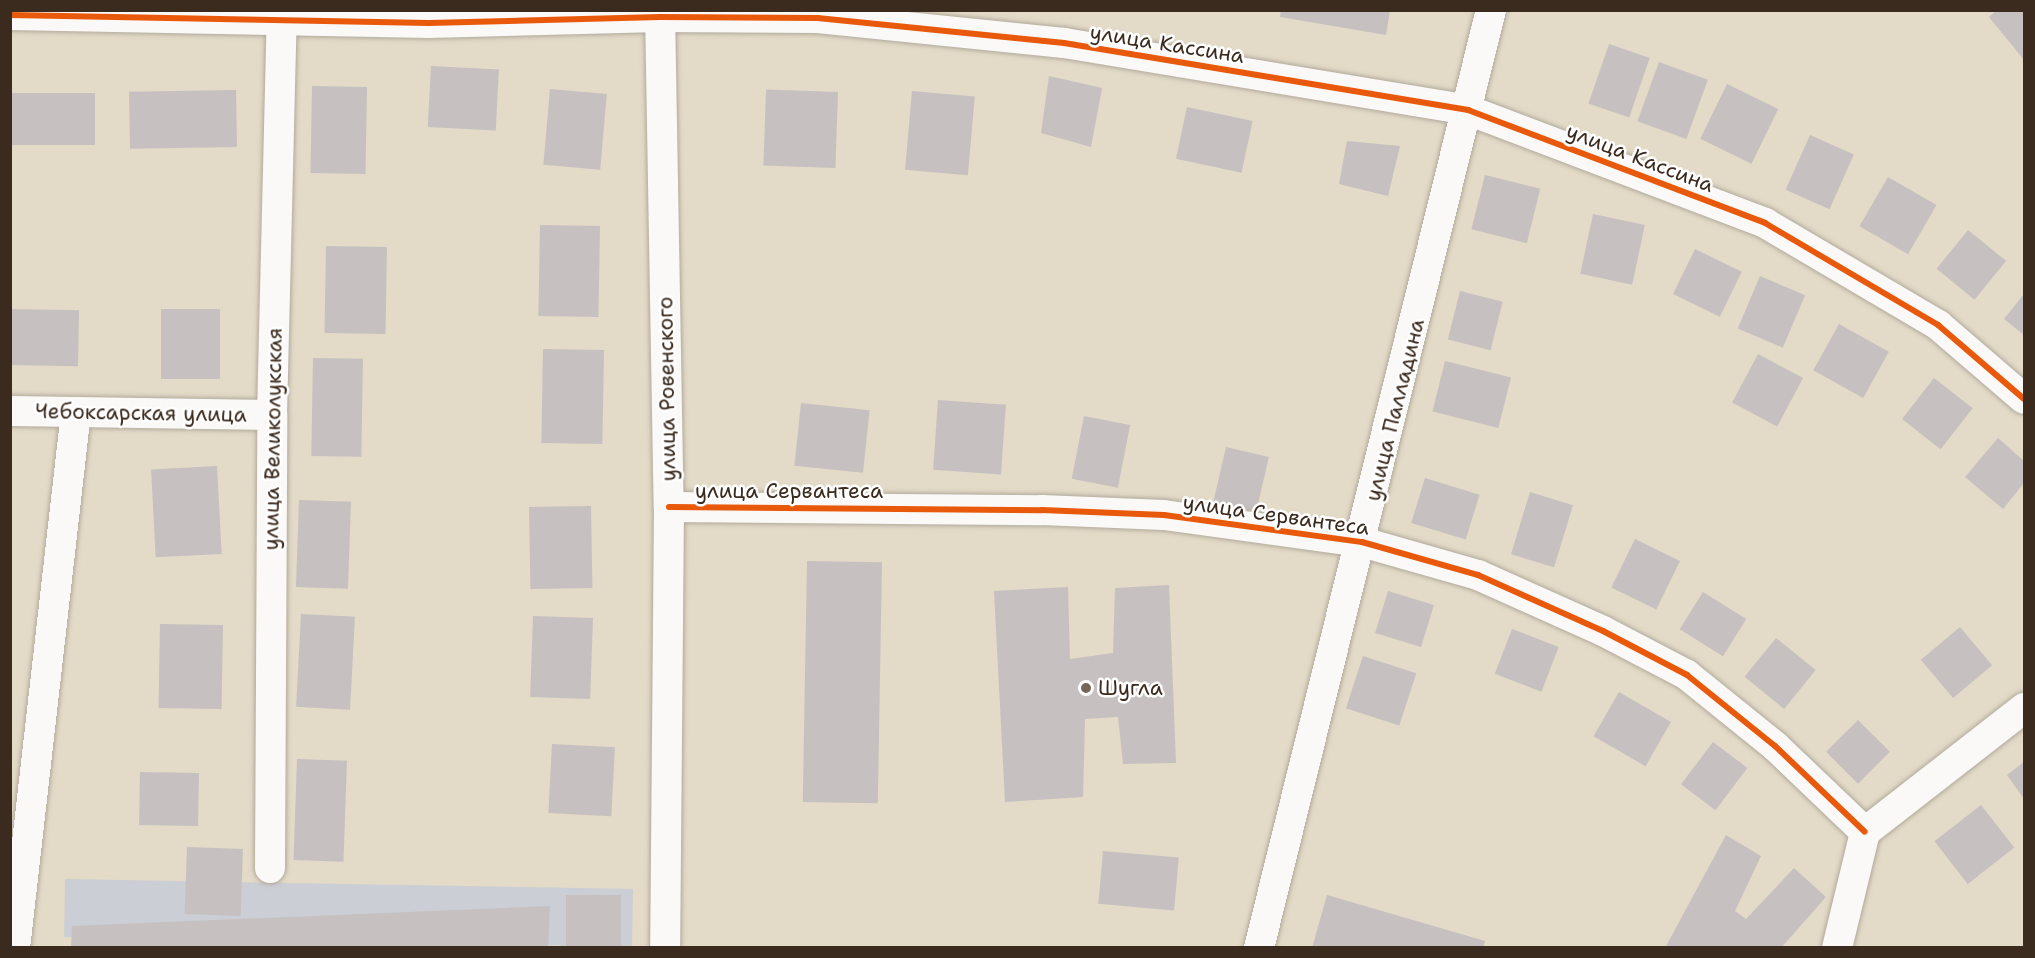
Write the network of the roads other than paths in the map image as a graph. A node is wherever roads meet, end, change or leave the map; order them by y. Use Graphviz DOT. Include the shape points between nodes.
graph roads {
  1 [pos="1491,10"];
  2 [pos="660,14"];
  3 [pos="10,15"];
  4 [pos="282,16"];
  5 [pos="1468,110"];
  6 [pos="2025,399"];
  7 [pos="10,411"];
  8 [pos="76,412"];
  9 [pos="272,415"];
  10 [pos="669,507"];
  11 [pos="1362,542"];
  12 [pos="2025,708"];
  13 [pos="1865,832"];
  14 [pos="270,868"];
  15 [pos="15,948"];
  16 [pos="665,948"];
  17 [pos="1259,948"];
  18 [pos="1837,948"];
  1 -- 5 [label="street, улица Палладина"];
  2 -- 4 [label="street, улица Кассина" via="429,23"];
  2 -- 5 [label="street, улица Кассина" via="818,18 1064,44"];
  2 -- 10 [label="street, улица Ровенского"];
  3 -- 4 [label="street, улица Кассина"];
  4 -- 9 [label="street, улица Великолукская"];
  5 -- 6 [label="street, улица Кассина" via="1765,223 1938,325"];
  5 -- 11 [label="street, улица Палладина"];
  7 -- 8 [label="street, Чебоксарская улица"];
  8 -- 9 [label="street, Чебоксарская улица"];
  8 -- 15 [label="street"];
  9 -- 14 [label="street, улица Великолукская"];
  10 -- 11 [label="street, улица Сервантеса" via="1042,510 1164,515"];
  10 -- 16 [label="street, улица Ровенского"];
  11 -- 13 [label="street, улица Сервантеса" via="1478,575 1603,631 1687,675 1775,746"];
  11 -- 17 [label="street, улица Палладина"];
  12 -- 13 [label="street"];
  13 -- 18 [label="street"];
}
